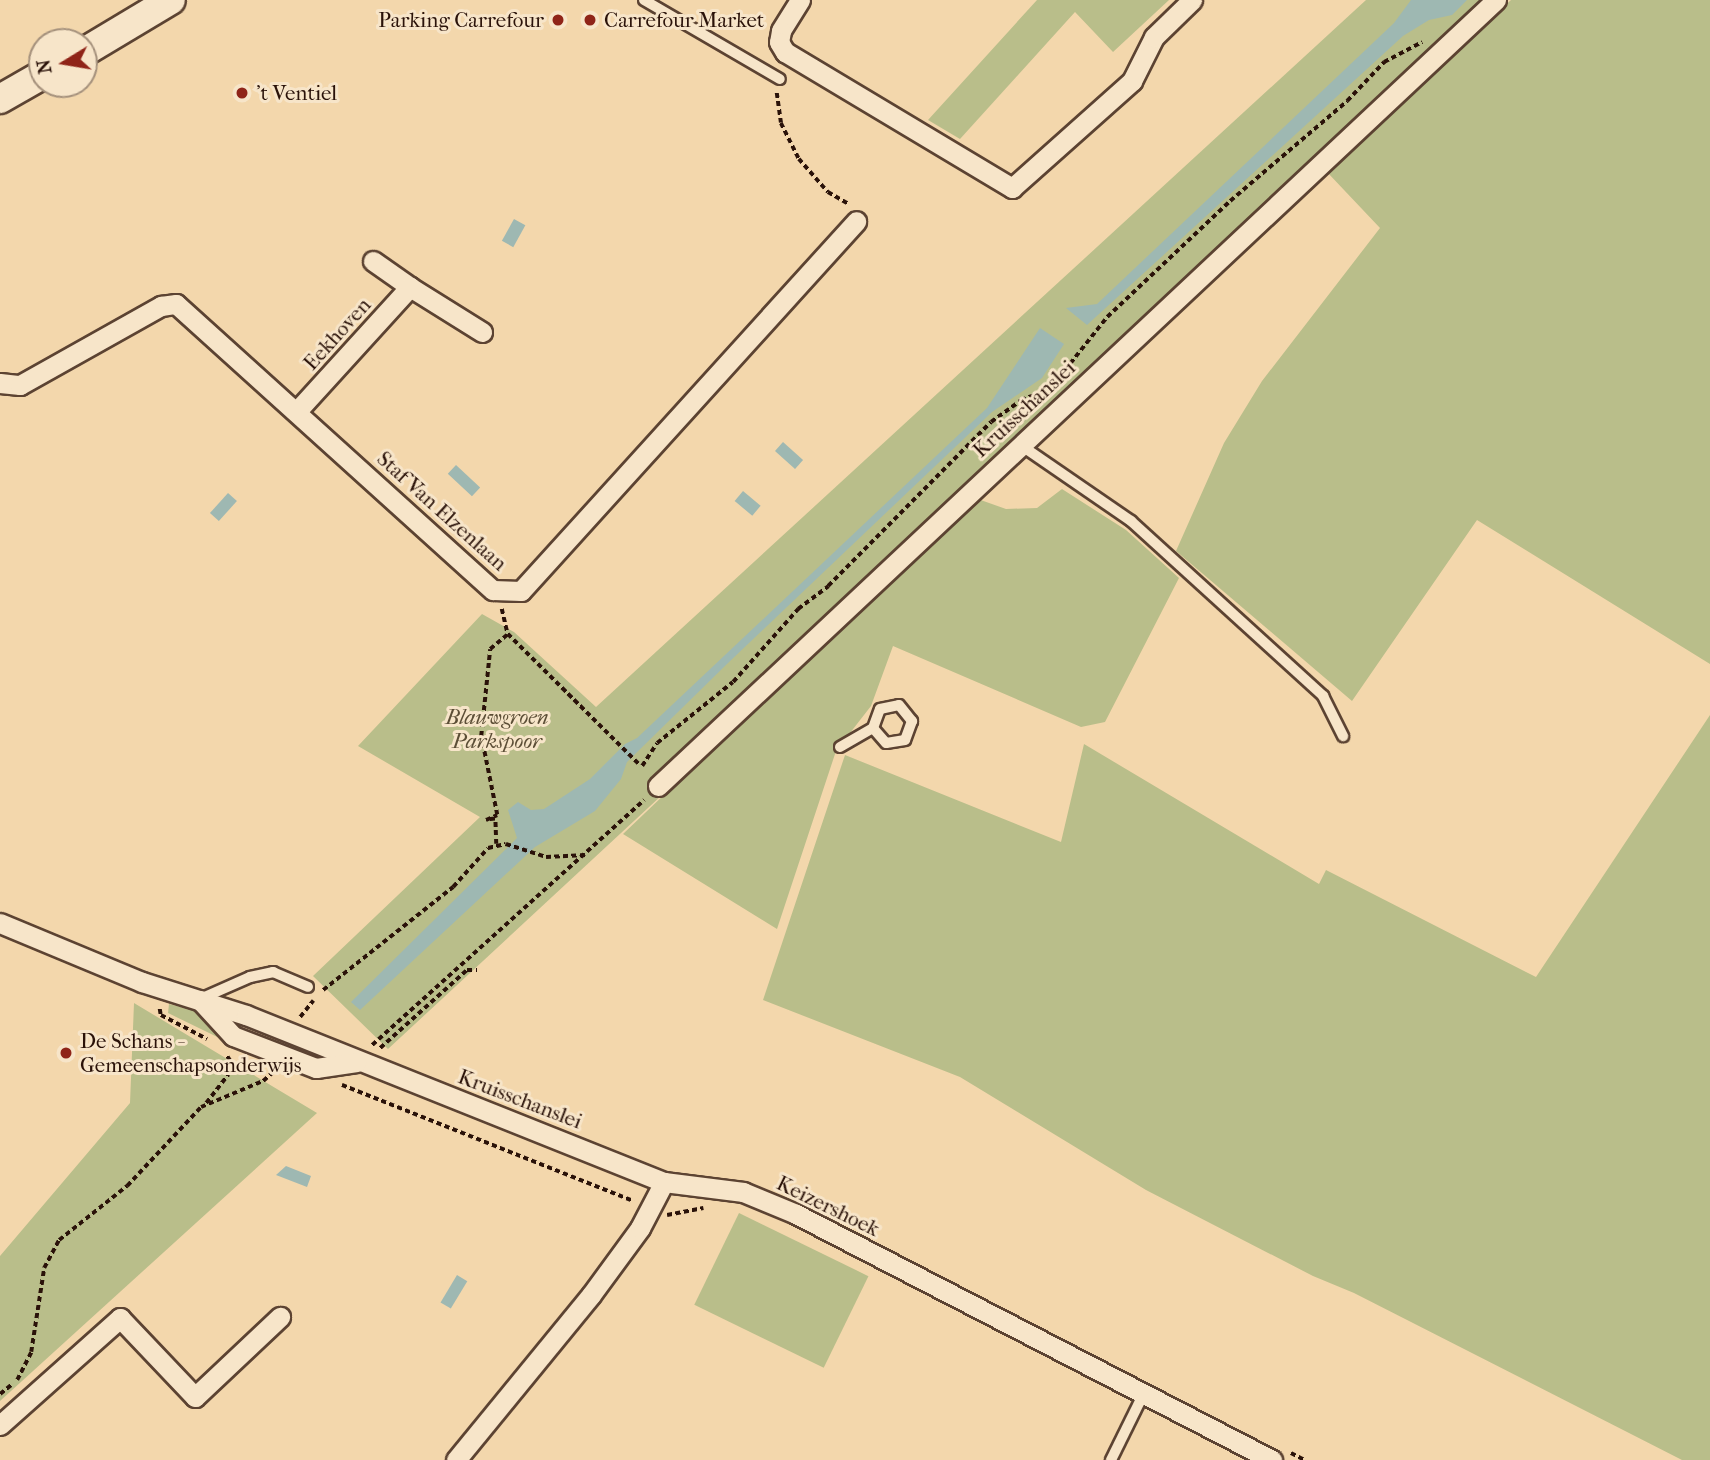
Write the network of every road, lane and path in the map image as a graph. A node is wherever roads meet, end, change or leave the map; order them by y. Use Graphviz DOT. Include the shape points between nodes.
graph roads {
  1 [pos="171,0"];
  2 [pos="644,0"];
  3 [pos="800,0"];
  4 [pos="1192,0"];
  5 [pos="1496,0"];
  6 [pos="98,43"];
  7 [pos="1444,48"];
  8 [pos="780,79"];
  9 [pos="28,83"];
  10 [pos="0,99"];
  11 [pos="856,221"];
  12 [pos="373,261"];
  13 [pos="410,287"];
  14 [pos="482,332"];
  15 [pos="0,383"];
  16 [pos="297,411"];
  17 [pos="1019,443"];
  18 [pos="503,593"];
  19 [pos="508,634"];
  20 [pos="873,728"];
  21 [pos="1343,736"];
  22 [pos="840,747"];
  23 [pos="658,786"];
  24 [pos="496,845"];
  25 [pos="586,855"];
  26 [pos="0,923"];
  27 [pos="477,970"];
  28 [pos="308,987"];
  29 [pos="200,999"];
  30 [pos="297,1020"];
  31 [pos="221,1047"];
  32 [pos="376,1052"];
  33 [pos="363,1055"];
  34 [pos="275,1069"];
  35 [pos="201,1107"];
  36 [pos="407,1109"];
  37 [pos="664,1182"];
  38 [pos="631,1200"];
  39 [pos="280,1317"];
  40 [pos="0,1394"];
  41 [pos="1144,1394"];
  42 [pos="0,1425"];
  43 [pos="456,1460"];
  44 [pos="1111,1460"];
  45 [pos="1272,1460"];
  1 -- 6 [label="street"];
  2 -- 8 [label="lane"];
  3 -- 4 [label="street" via="782,31 781,47 1004,186 1017,187 1132,81 1154,37"];
  5 -- 7 [label="street, Kruisschanslei"];
  7 -- 17 [label="street, Kruisschanslei"];
  7 -- 19 [label="path" via="1421,42 1384,62 1107,317 1049,390 1021,400 991,422 828,586 788,618 733,682 657,743 642,766"];
  8 -- 11 [label="path" via="776,88 781,123 799,159 828,192 862,212"];
  9 -- 10 [label="street"];
  11 -- 18 [label="street, Staf Van Elzenlaan" via="521,591"];
  12 -- 13 [label="street"];
  13 -- 14 [label="street"];
  13 -- 16 [label="street, Eekhoven"];
  15 -- 16 [label="street, Staf Van Elzenlaan" via="20,385 168,303 176,304"];
  16 -- 18 [label="street, Staf Van Elzenlaan" via="493,590"];
  17 -- 21 [label="lane" via="1131,521 1323,696"];
  17 -- 23 [label="street, Kruisschanslei"];
  18 -- 19 [label="path" via="502,614"];
  19 -- 24 [label="path" via="490,649 481,736 497,815 486,820 495,819"];
  20 -- 22 [label="lane"];
  23 -- 25 [label="path"];
  24 -- 25 [label="path" via="545,857"];
  24 -- 30 [label="path" via="453,887 321,992"];
  25 -- 33 [label="path"];
  26 -- 29 [label="street, Kruisschanslei" via="142,982"];
  27 -- 32 [label="path" via="467,970"];
  28 -- 29 [label="lane" via="273,972"];
  29 -- 33 [label="street, Kruisschanslei"];
  31 -- 35 [label="path" via="230,1061 228,1075 219,1093"];
  33 -- 37 [label="street, Kruisschanslei"];
  34 -- 35 [label="path" via="263,1081"];
  35 -- 40 [label="path" via="127,1186 59,1240 44,1268 25,1369"];
  36 -- 38 [label="path"];
  37 -- 41 [label="street, Keizershoek" via="743,1192 796,1213"];
  37 -- 43 [label="street" via="640,1228 591,1295"];
  39 -- 42 [label="street" via="195,1397 120,1318"];
  41 -- 44 [label="lane"];
  41 -- 45 [label="street, Keizershoek"];
}
